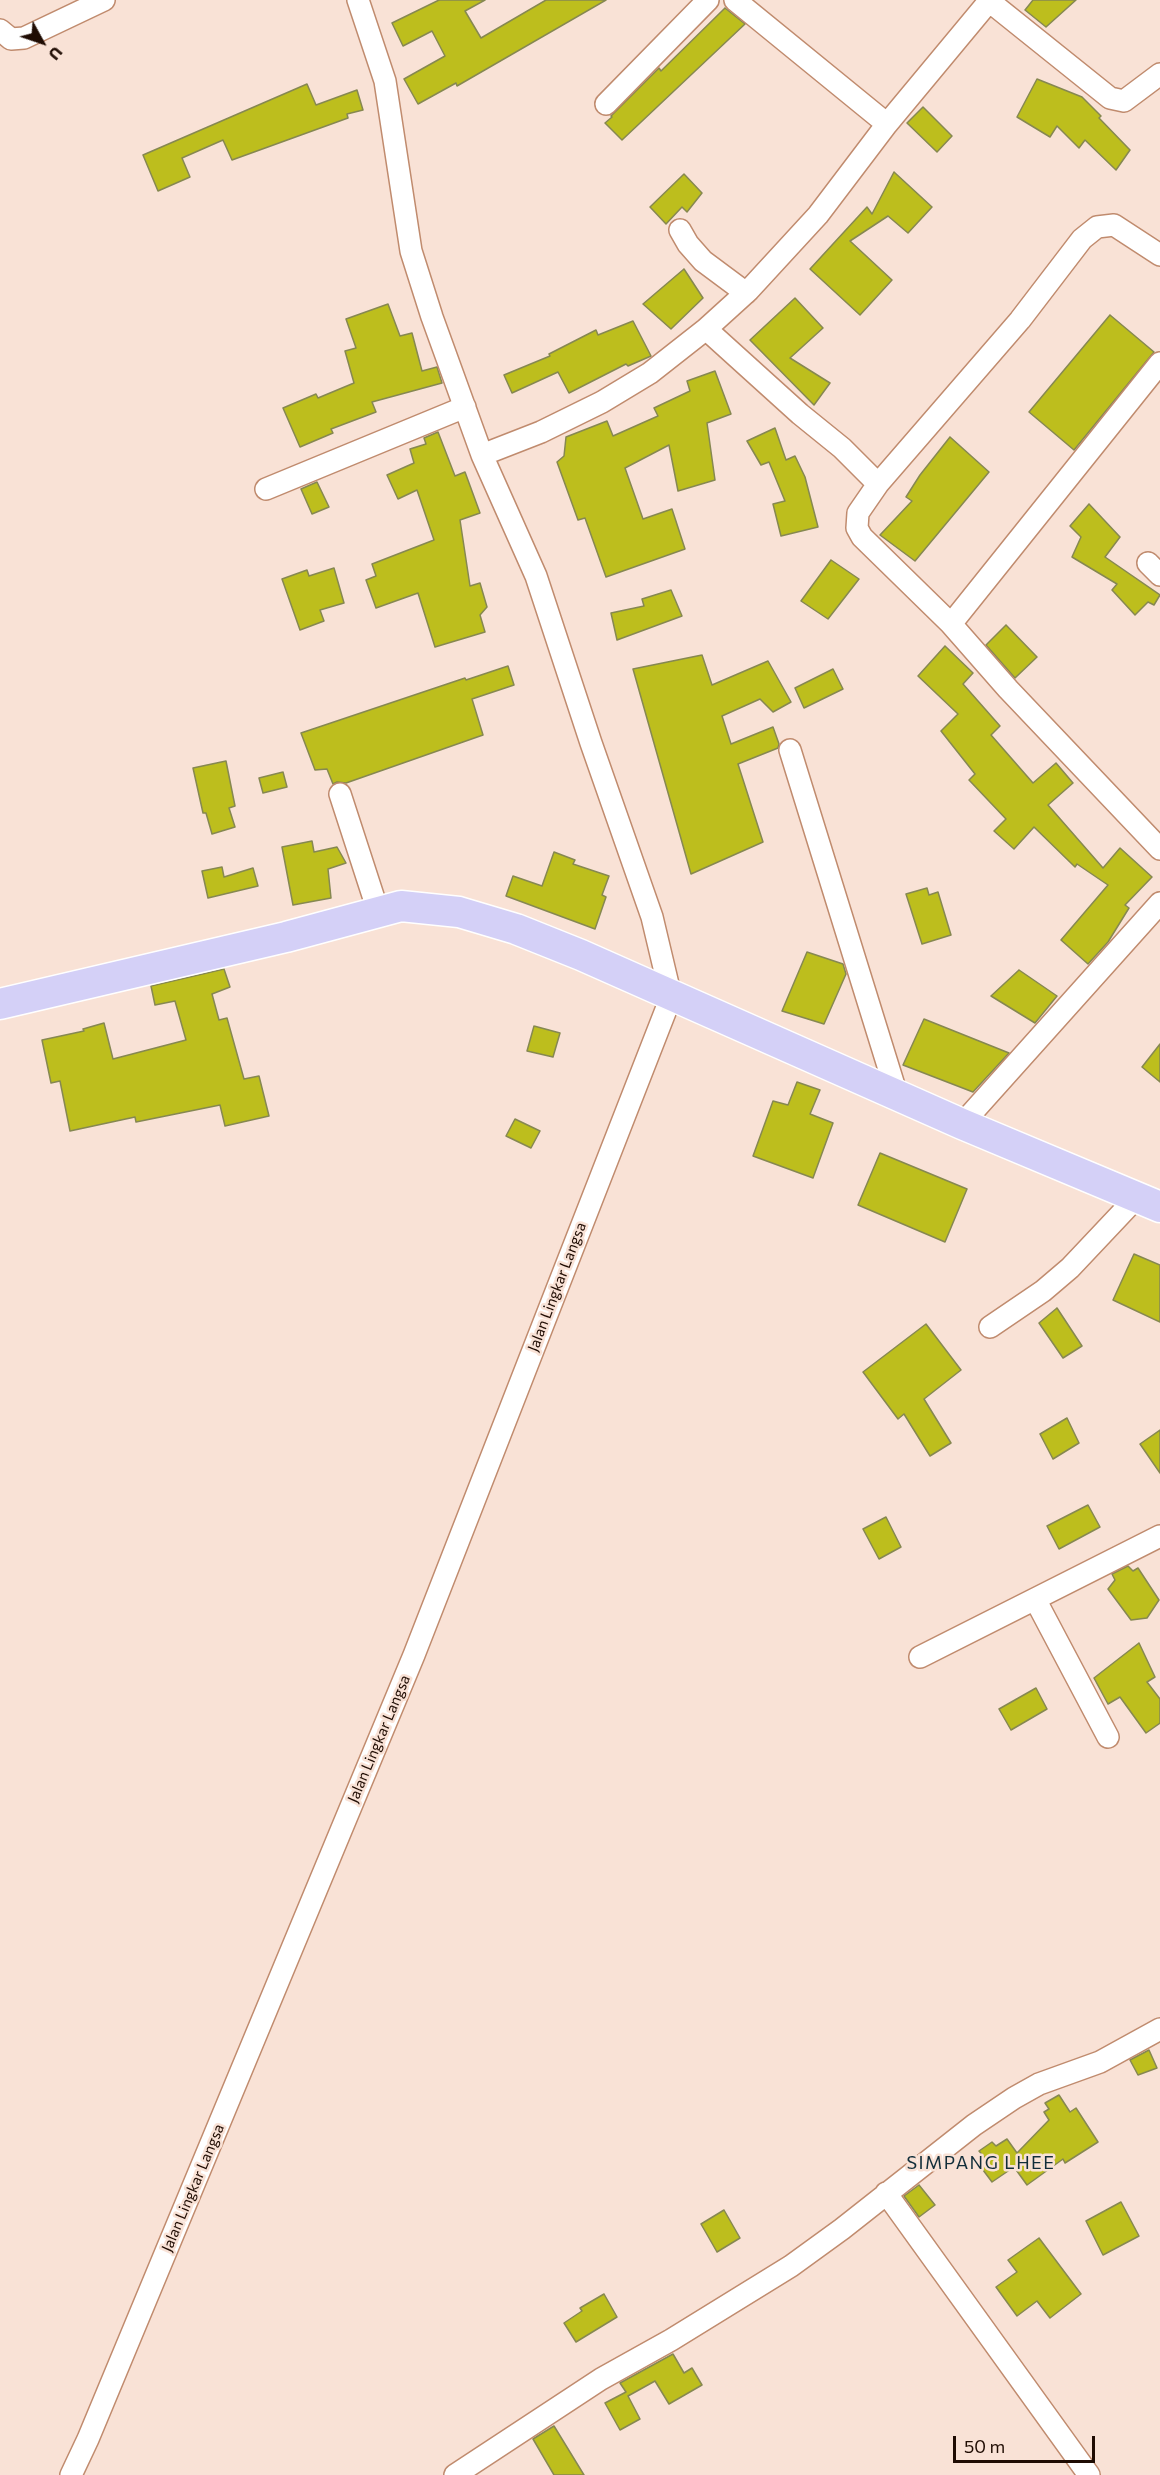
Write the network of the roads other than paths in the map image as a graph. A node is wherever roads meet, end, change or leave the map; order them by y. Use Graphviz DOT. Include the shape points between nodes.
graph roads {
  1 [pos="104,0"];
  2 [pos="358,0"];
  3 [pos="708,0"];
  4 [pos="736,0"];
  5 [pos="990,0"];
  6 [pos="0,30"];
  7 [pos="1160,74"];
  8 [pos="606,104"];
  9 [pos="887,124"];
  10 [pos="680,230"];
  11 [pos="1160,255"];
  12 [pos="746,293"];
  13 [pos="706,329"];
  14 [pos="1160,363"];
  15 [pos="465,407"];
  16 [pos="483,454"];
  17 [pos="878,484"];
  18 [pos="266,489"];
  19 [pos="951,624"];
  20 [pos="790,750"];
  21 [pos="340,794"];
  22 [pos="1160,849"];
  23 [pos="1160,903"];
  24 [pos="378,911"];
  25 [pos="671,997"];
  26 [pos="0,1004"];
  27 [pos="897,1095"];
  28 [pos="962,1124"];
  29 [pos="1148,1202"];
  30 [pos="990,1327"];
  31 [pos="1160,1536"];
  32 [pos="1035,1599"];
  33 [pos="920,1657"];
  34 [pos="1108,1737"];
  35 [pos="1160,2029"];
  36 [pos="886,2193"];
  37 [pos="71,2475"];
  38 [pos="454,2475"];
  39 [pos="1089,2475"];
  1 -- 6 [label="street" via="24,38 11,39"];
  2 -- 15 [label="street" via="387,91 411,251"];
  3 -- 8 [label="street"];
  4 -- 9 [label="street"];
  5 -- 7 [label="street" via="1110,98 1124,101"];
  5 -- 9 [label="street"];
  9 -- 12 [label="street" via="818,215"];
  10 -- 12 [label="street" via="703,261"];
  11 -- 17 [label="street" via="1114,225 1097,227 1082,238 1020,320"];
  12 -- 13 [label="street"];
  13 -- 16 [label="street" via="650,373 602,402 541,432"];
  13 -- 17 [label="street"];
  14 -- 19 [label="street"];
  15 -- 16 [label="street"];
  15 -- 18 [label="street"];
  16 -- 25 [label="street" via="537,576 652,917"];
  17 -- 19 [label="street" via="858,513 859,533"];
  19 -- 22 [label="street"];
  20 -- 27 [label="street"];
  21 -- 24 [label="street"];
  23 -- 28 [label="street"];
  24 -- 25 [label="highway" via="401,906 486,918 581,955"];
  24 -- 26 [label="highway" via="286,937"];
  25 -- 27 [label="highway"];
  25 -- 37 [label="street, Jalan Lingkar Langsa" via="409,1666"];
  27 -- 28 [label="highway"];
  28 -- 29 [label="highway"];
  29 -- 30 [label="street" via="1042,1291"];
  31 -- 32 [label="street"];
  32 -- 33 [label="street"];
  32 -- 34 [label="street"];
  35 -- 36 [label="street" via="1100,2062 1039,2084 1014,2098"];
  36 -- 38 [label="street" via="791,2265 601,2379"];
  36 -- 39 [label="street"];
}
